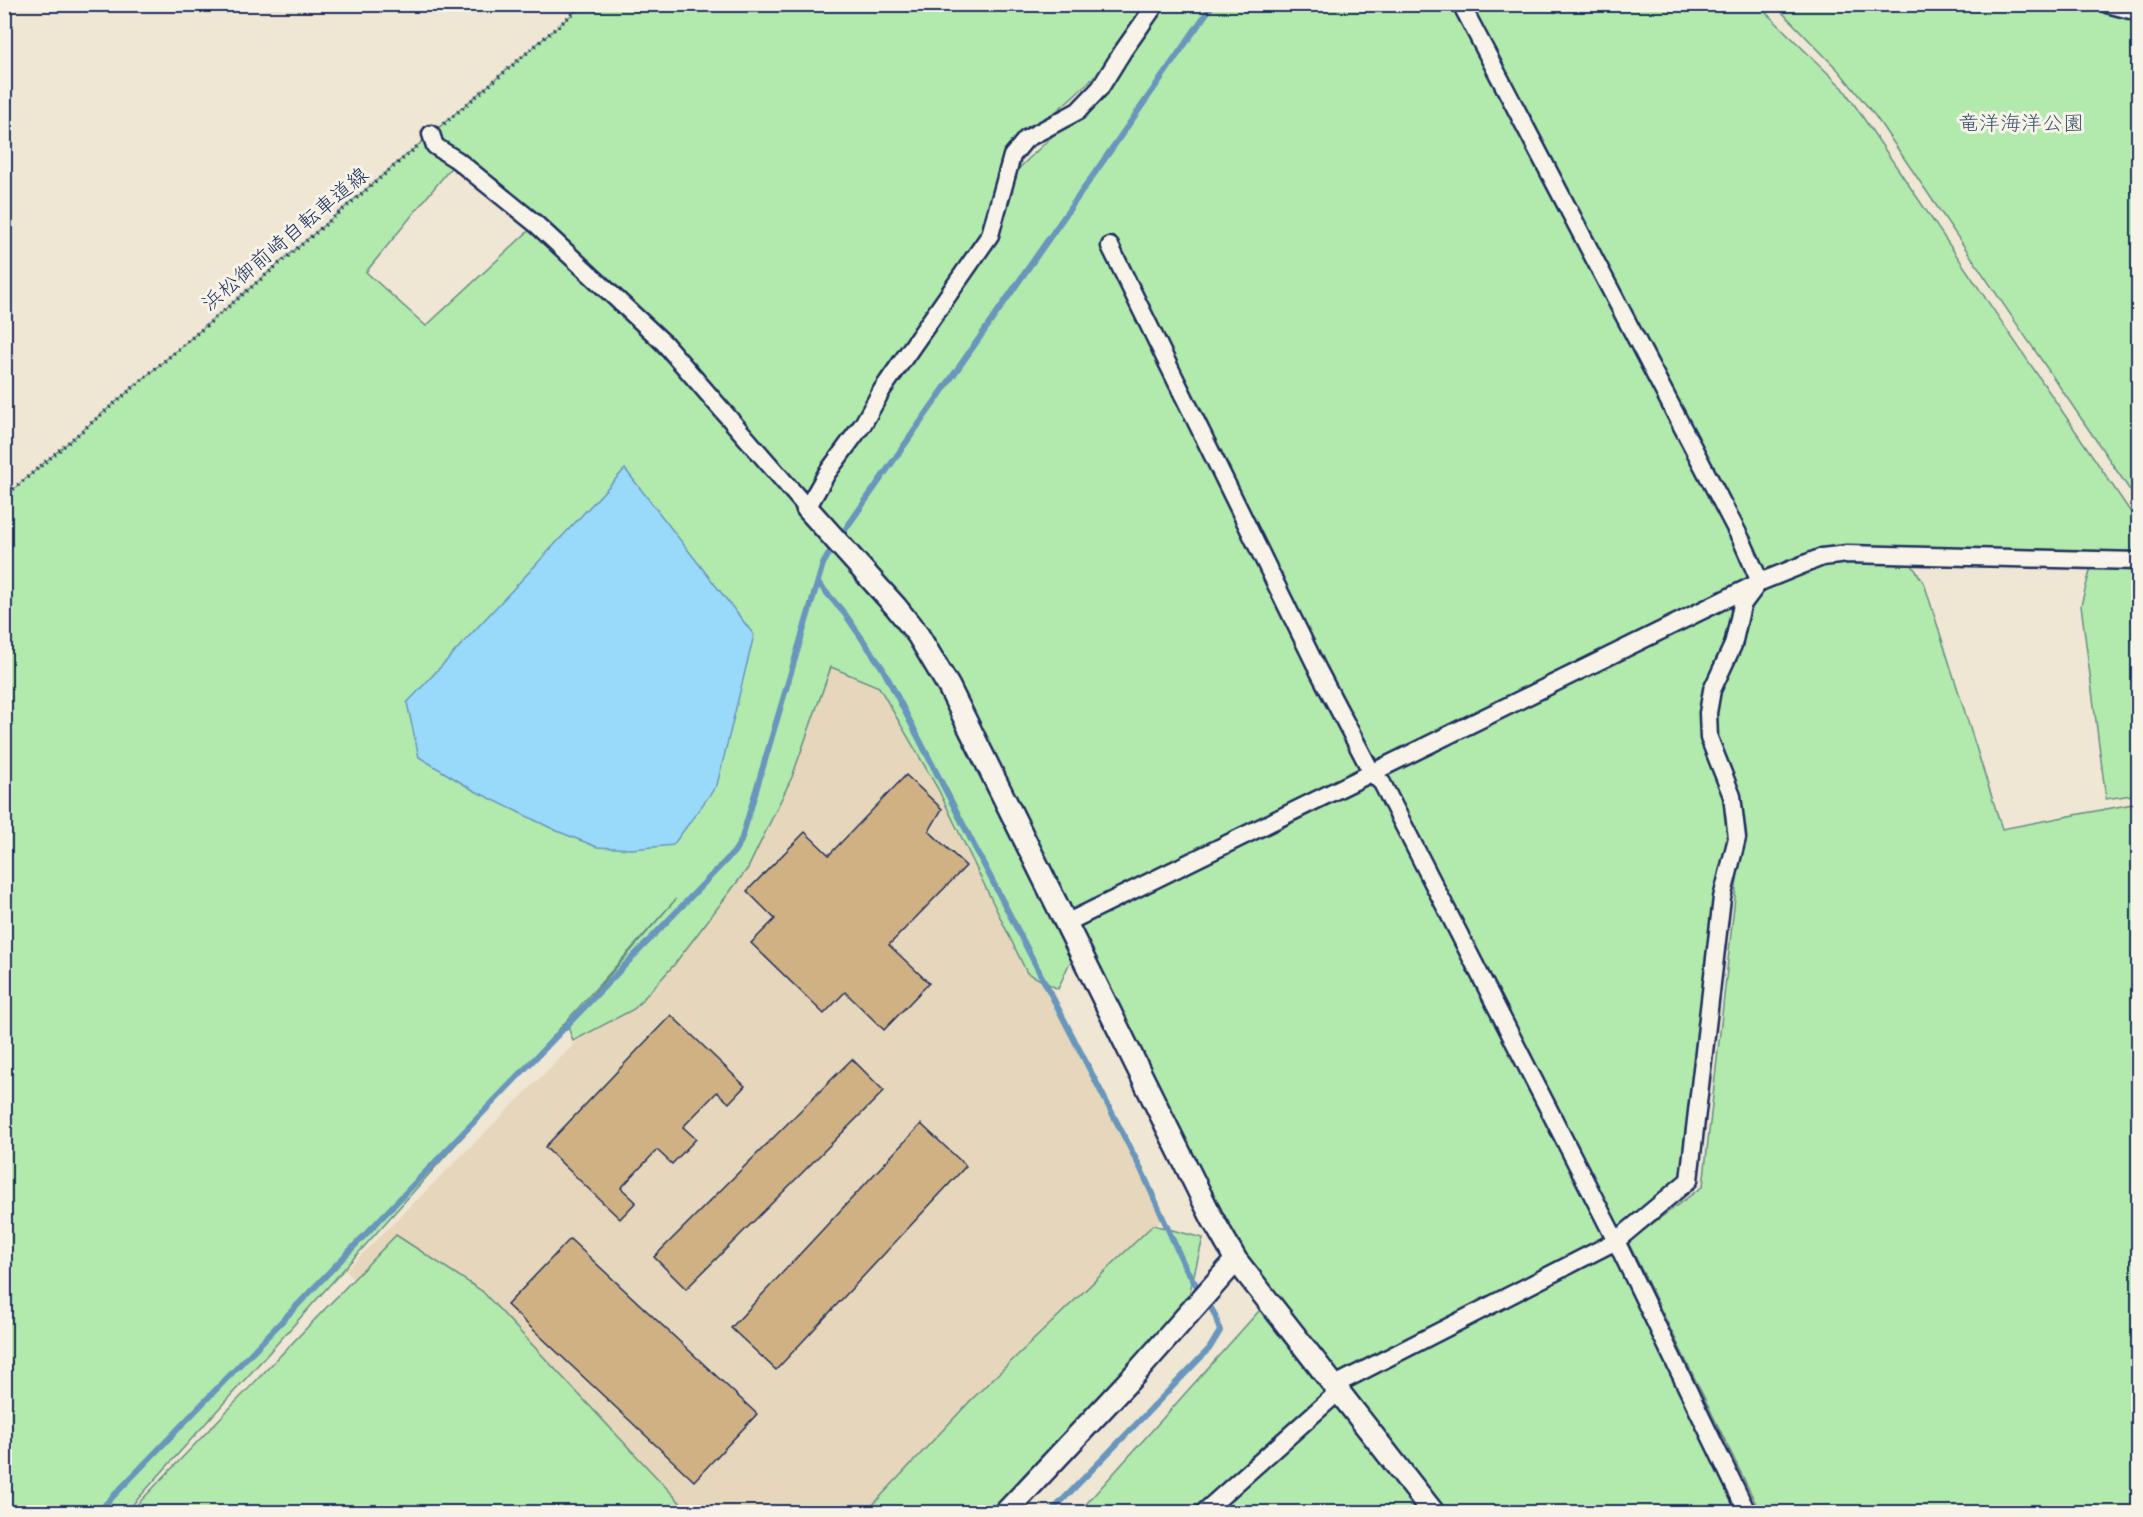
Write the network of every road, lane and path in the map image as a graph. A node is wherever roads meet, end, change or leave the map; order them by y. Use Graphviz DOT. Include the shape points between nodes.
graph roads {
  1 [pos="584,4"];
  2 [pos="1156,4"];
  3 [pos="1461,4"];
  4 [pos="2107,4"];
  5 [pos="2139,12"];
  6 [pos="431,134"];
  7 [pos="1110,246"];
  8 [pos="4,497"];
  9 [pos="807,508"];
  10 [pos="2139,561"];
  11 [pos="1760,582"];
  12 [pos="1372,772"];
  13 [pos="1066,923"];
  14 [pos="1616,1241"];
  15 [pos="1236,1260"];
  16 [pos="1335,1389"];
  17 [pos="1006,1512"];
  18 [pos="1204,1512"];
  19 [pos="1433,1512"];
  20 [pos="1747,1512"];
  1 -- 6 [label="path, 浜松御前崎自転車道線"];
  2 -- 9 [label="street" via="1093,96 1078,111 1026,139 1012,156 990,235 882,390"];
  3 -- 11 [label="street"];
  4 -- 5 [label="street"];
  6 -- 8 [label="path, 浜松御前崎自転車道線"];
  6 -- 9 [label="street" via="435,146 536,224 664,343"];
  7 -- 12 [label="street"];
  9 -- 13 [label="street" via="918,635 949,687"];
  10 -- 11 [label="street" via="1847,554 1822,557"];
  11 -- 12 [label="street"];
  11 -- 14 [label="street" via="1742,606 1733,645 1712,690 1708,713 1709,738 1732,796 1737,838 1722,898 1689,1180"];
  12 -- 13 [label="street"];
  12 -- 14 [label="street" via="1382,783"];
  13 -- 15 [label="street"];
  14 -- 16 [label="street"];
  14 -- 20 [label="street"];
  15 -- 16 [label="street"];
  15 -- 17 [label="street"];
  16 -- 18 [label="street"];
  16 -- 19 [label="street"];
}
